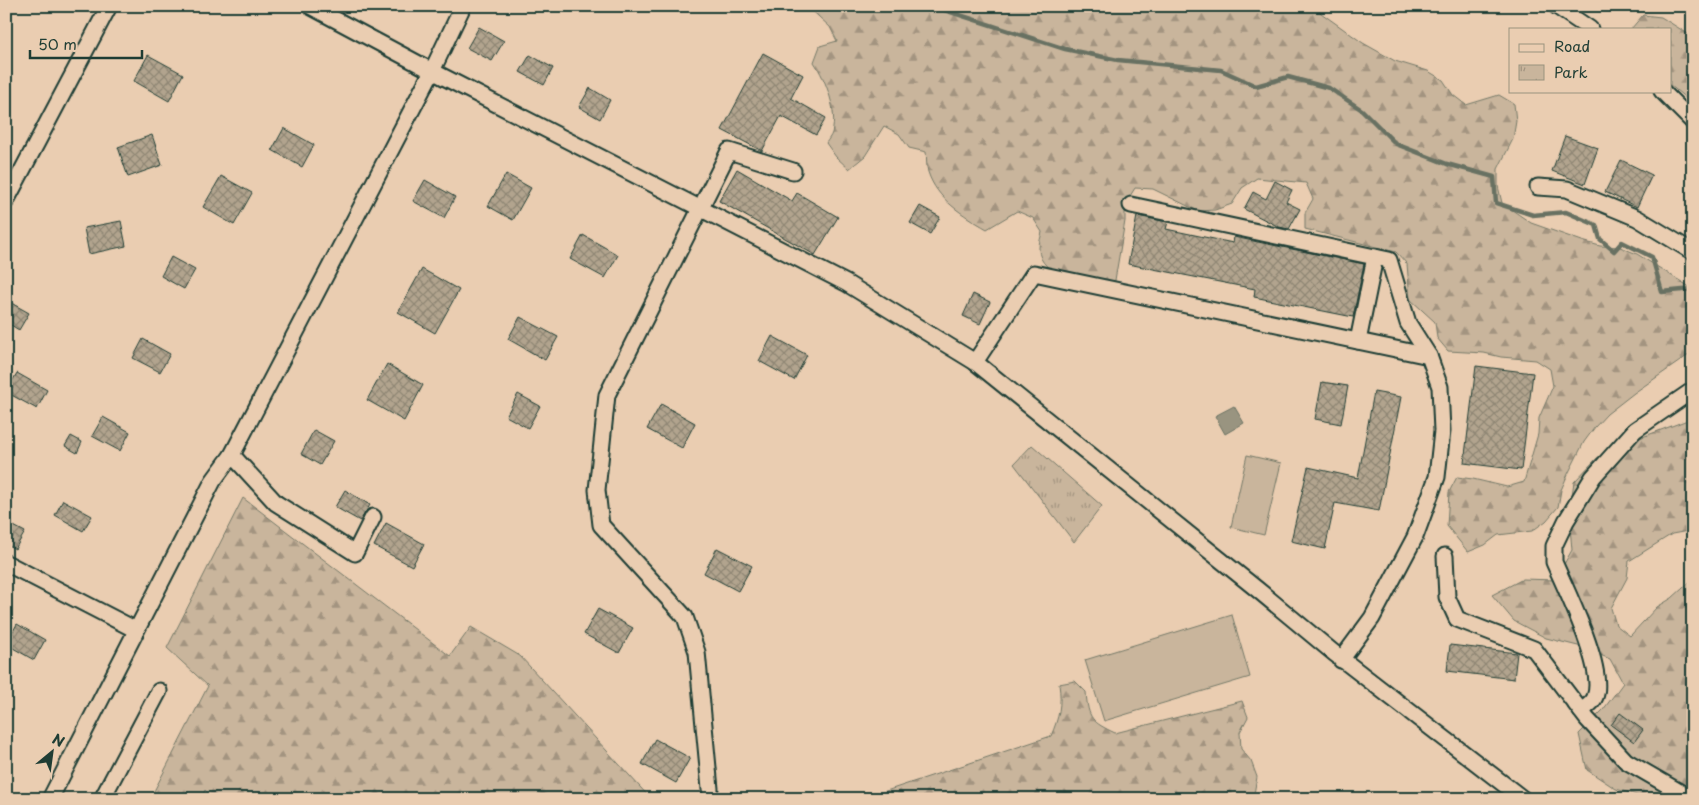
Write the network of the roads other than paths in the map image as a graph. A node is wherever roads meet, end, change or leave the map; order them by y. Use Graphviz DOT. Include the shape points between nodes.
graph roads {
  1 [pos="109,6"];
  2 [pos="310,6"];
  3 [pos="463,6"];
  4 [pos="1556,6"];
  5 [pos="1589,28"];
  6 [pos="432,71"];
  7 [pos="1663,92"];
  8 [pos="1693,122"];
  9 [pos="793,171"];
  10 [pos="1538,187"];
  11 [pos="6,201"];
  12 [pos="1131,205"];
  13 [pos="701,207"];
  14 [pos="1693,252"];
  15 [pos="1375,257"];
  16 [pos="1358,341"];
  17 [pos="1429,356"];
  18 [pos="975,362"];
  19 [pos="1693,390"];
  20 [pos="232,455"];
  21 [pos="373,517"];
  22 [pos="1445,556"];
  23 [pos="6,563"];
  24 [pos="136,630"];
  25 [pos="1341,660"];
  26 [pos="159,691"];
  27 [pos="1581,711"];
  28 [pos="710,789"];
  29 [pos="1693,796"];
  30 [pos="50,799"];
  31 [pos="102,799"];
  32 [pos="1523,799"];
  1 -- 11 [label="street"];
  2 -- 6 [label="street"];
  3 -- 6 [label="street"];
  4 -- 5 [label="street"];
  6 -- 13 [label="street"];
  6 -- 20 [label="street"];
  7 -- 8 [label="street"];
  9 -- 13 [label="street" via="729,151"];
  10 -- 14 [label="street" via="1567,190 1637,218"];
  12 -- 15 [label="street"];
  13 -- 18 [label="street" via="846,283"];
  13 -- 28 [label="street" via="607,395 598,490 601,525 685,617 697,652"];
  15 -- 16 [label="street"];
  15 -- 17 [label="street" via="1389,260 1408,323"];
  16 -- 17 [label="street"];
  16 -- 18 [label="street" via="1034,273"];
  17 -- 25 [label="street" via="1440,388 1442,431 1437,477 1415,536 1372,618"];
  18 -- 25 [label="street"];
  19 -- 27 [label="street" via="1635,430 1593,477 1554,546 1554,562 1592,656 1597,683 1594,699"];
  20 -- 21 [label="street" via="276,503 355,553"];
  20 -- 24 [label="street" via="213,481"];
  22 -- 27 [label="street" via="1447,596 1457,619 1534,649"];
  23 -- 24 [label="street"];
  24 -- 30 [label="street"];
  25 -- 32 [label="street"];
  26 -- 31 [label="street"];
  27 -- 29 [label="street" via="1626,761 1683,794"];
}
